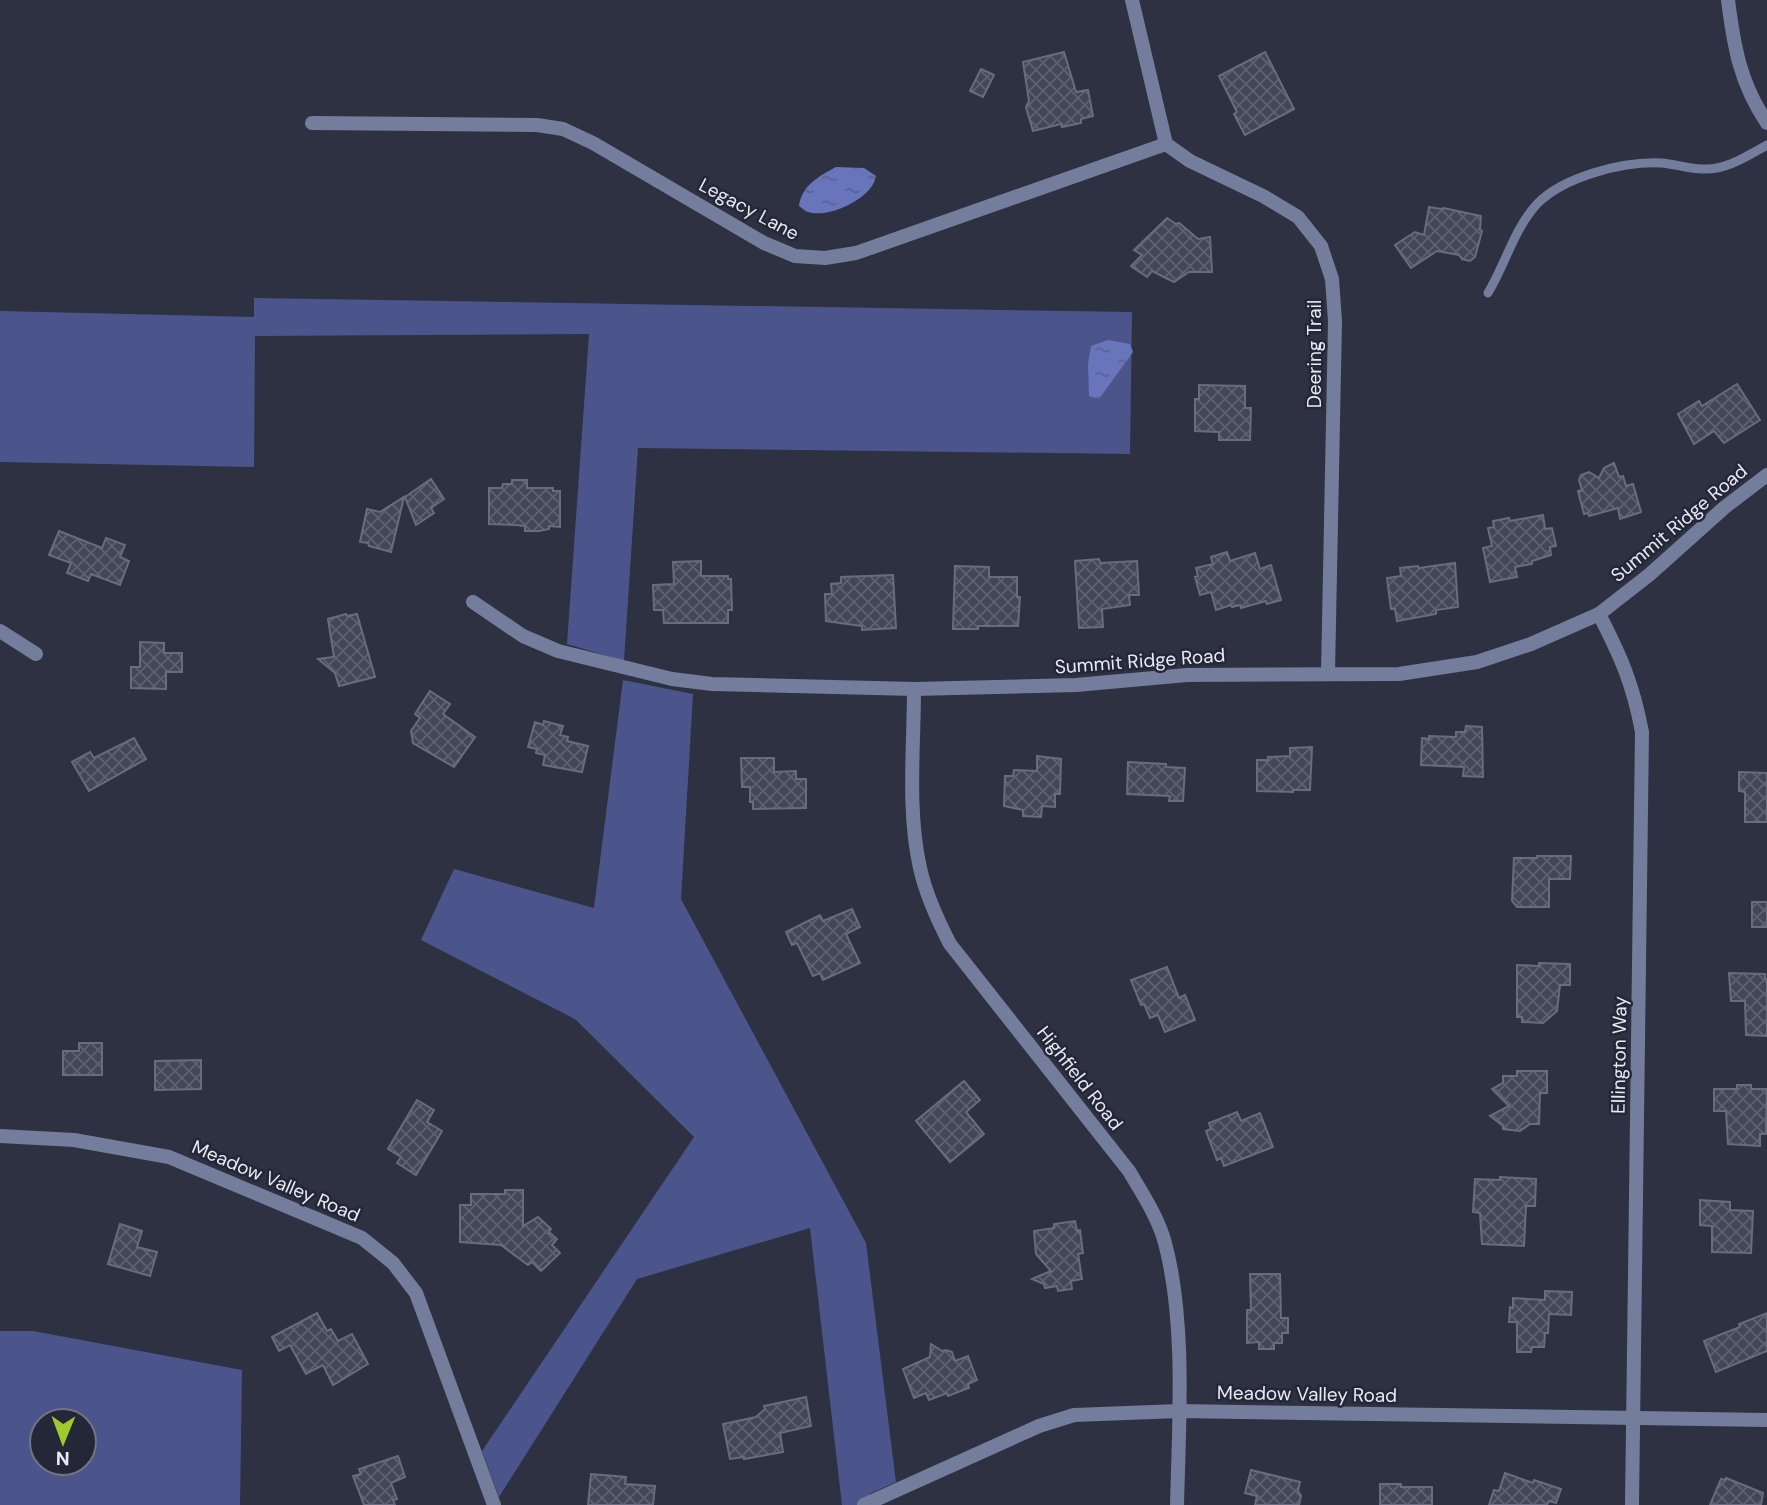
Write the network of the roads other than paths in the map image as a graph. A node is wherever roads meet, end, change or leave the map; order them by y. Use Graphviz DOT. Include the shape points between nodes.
graph roads {
  1 [pos="1132,0"];
  2 [pos="1728,0"];
  3 [pos="312,123"];
  4 [pos="1767,123"];
  5 [pos="1166,144"];
  6 [pos="1767,145"];
  7 [pos="1488,293"];
  8 [pos="1767,475"];
  9 [pos="473,602"];
  10 [pos="1599,614"];
  11 [pos="0,631"];
  12 [pos="36,654"];
  13 [pos="1328,673"];
  14 [pos="914,689"];
  15 [pos="0,1136"];
  16 [pos="1179,1411"];
  17 [pos="1633,1417"];
  18 [pos="1767,1420"];
  19 [pos="494,1505"];
  20 [pos="864,1505"];
  21 [pos="1177,1505"];
  22 [pos="1632,1505"];
  1 -- 5 [label="street"];
  2 -- 4 [label="street" via="1734,50 1744,81"];
  3 -- 5 [label="street, Legacy Lane" via="563,129 764,243 794,256 825,258 856,253"];
  5 -- 13 [label="street, Deering Trail" via="1190,162 1298,217 1321,246 1332,279"];
  6 -- 7 [label="lane" via="1732,164 1703,170 1660,163 1622,166 1573,179 1538,203 1522,223"];
  8 -- 10 [label="street, Summit Ridge Road"];
  9 -- 14 [label="street, Summit Ridge Road" via="523,636 558,651 672,679"];
  10 -- 13 [label="street, Summit Ridge Road" via="1477,662 1399,674"];
  10 -- 17 [label="street, Ellington Way" via="1625,665 1642,732"];
  11 -- 12 [label="street"];
  13 -- 14 [label="street, Summit Ridge Road"];
  14 -- 16 [label="street, Highfield Road" via="915,833 919,868 932,910 950,944 1147,1200 1164,1240 1176,1296"];
  15 -- 19 [label="street, Meadow Valley Road" via="74,1140 169,1157 362,1238 393,1263 416,1293"];
  16 -- 17 [label="street, Meadow Valley Road"];
  16 -- 20 [label="street, Meadow Valley Road" via="1074,1415 1038,1426"];
  16 -- 21 [label="street, Highfield Road"];
  17 -- 18 [label="street, Meadow Valley Road"];
  17 -- 22 [label="street, Ellington Way"];
}
